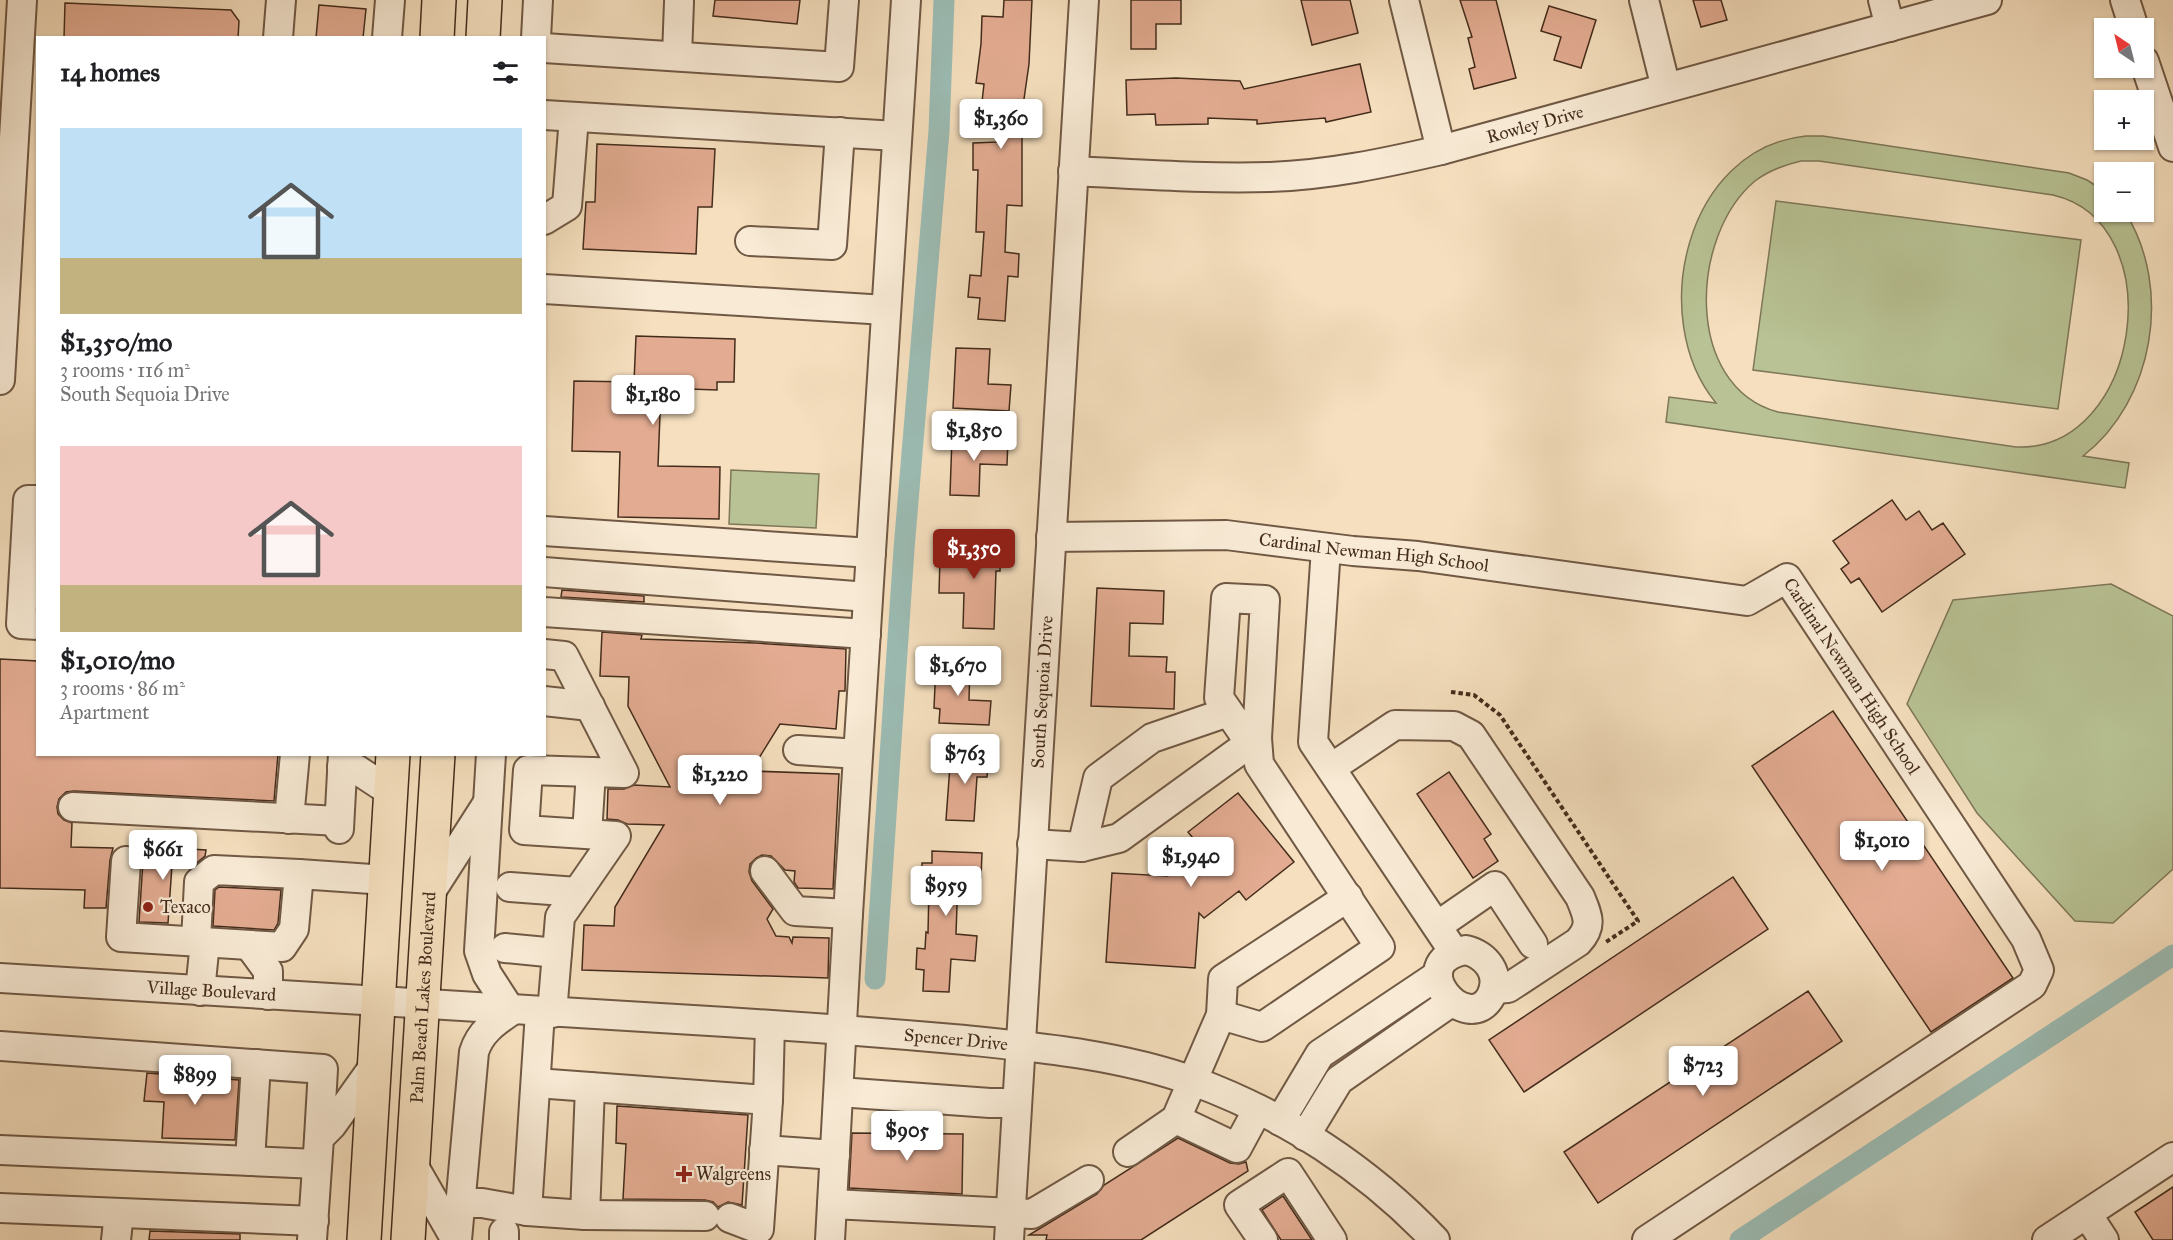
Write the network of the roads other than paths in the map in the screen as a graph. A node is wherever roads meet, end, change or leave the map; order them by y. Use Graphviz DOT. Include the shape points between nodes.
graph roads {
  1 [pos="22,0"];
  2 [pos="281,0"];
  3 [pos="390,0"];
  4 [pos="439,0"];
  5 [pos="486,0"];
  6 [pos="538,0"];
  7 [pos="844,0"];
  8 [pos="906,0"];
  9 [pos="1084,0"];
  10 [pos="1404,0"];
  11 [pos="1644,0"];
  12 [pos="1987,0"];
  13 [pos="2125,0"];
  14 [pos="673,1"];
  15 [pos="1887,13"];
  16 [pos="2131,18"];
  17 [pos="278,36"];
  18 [pos="387,36"];
  19 [pos="437,36"];
  20 [pos="483,36"];
  21 [pos="536,36"];
  22 [pos="546,48"];
  23 [pos="677,56"];
  24 [pos="2150,78"];
  25 [pos="1665,88"];
  26 [pos="546,115"];
  27 [pos="574,117"];
  28 [pos="840,132"];
  29 [pos="897,136"];
  30 [pos="2173,147"];
  31 [pos="1441,150"];
  32 [pos="1073,171"];
  33 [pos="546,219"];
  34 [pos="750,241"];
  35 [pos="546,289"];
  36 [pos="886,310"];
  37 [pos="0,380"];
  38 [pos="36,500"];
  39 [pos="546,531"];
  40 [pos="1051,537"];
  41 [pos="1326,548"];
  42 [pos="871,553"];
  43 [pos="546,572"];
  44 [pos="663,581"];
  45 [pos="839,595"];
  46 [pos="868,597"];
  47 [pos="546,612"];
  48 [pos="659,620"];
  49 [pos="36,625"];
  50 [pos="836,632"];
  51 [pos="866,634"];
  52 [pos="546,654"];
  53 [pos="546,701"];
  54 [pos="590,706"];
  55 [pos="1228,712"];
  56 [pos="1253,740"];
  57 [pos="798,750"];
  58 [pos="858,754"];
  59 [pos="295,756"];
  60 [pos="393,756"];
  61 [pos="438,756"];
  62 [pos="491,756"];
  63 [pos="343,761"];
  64 [pos="1331,768"];
  65 [pos="591,772"];
  66 [pos="391,792"];
  67 [pos="488,801"];
  68 [pos="73,807"];
  69 [pos="289,819"];
  70 [pos="587,834"];
  71 [pos="1032,844"];
  72 [pos="1082,847"];
  73 [pos="126,861"];
  74 [pos="765,872"];
  75 [pos="299,874"];
  76 [pos="386,880"];
  77 [pos="510,887"];
  78 [pos="578,892"];
  79 [pos="430,893"];
  80 [pos="1348,897"];
  81 [pos="848,914"];
  82 [pos="1437,926"];
  83 [pos="200,942"];
  84 [pos="1533,944"];
  85 [pos="249,945"];
  86 [pos="505,948"];
  87 [pos="557,953"];
  88 [pos="1446,963"];
  89 [pos="0,978"];
  90 [pos="1494,989"];
  91 [pos="200,991"];
  92 [pos="268,995"];
  93 [pos="378,1002"];
  94 [pos="1451,1002"];
  95 [pos="423,1005"];
  96 [pos="512,1011"];
  97 [pos="546,1012"];
  98 [pos="1221,1015"];
  99 [pos="770,1025"];
  100 [pos="843,1029"];
  101 [pos="0,1046"];
  102 [pos="1020,1046"];
  103 [pos="256,1064"];
  104 [pos="374,1066"];
  105 [pos="1192,1081"];
  106 [pos="536,1083"];
  107 [pos="590,1087"];
  108 [pos="839,1092"];
  109 [pos="768,1100"];
  110 [pos="1017,1103"];
  111 [pos="1269,1115"];
  112 [pos="1176,1119"];
  113 [pos="1305,1136"];
  114 [pos="0,1150"];
  115 [pos="764,1150"];
  116 [pos="318,1151"];
  117 [pos="1128,1152"];
  118 [pos="835,1155"];
  119 [pos="2173,1156"];
  120 [pos="250,1161"];
  121 [pos="413,1165"];
  122 [pos="1089,1179"];
  123 [pos="461,1203"];
  124 [pos="832,1204"];
  125 [pos="0,1208"];
  126 [pos="527,1211"];
  127 [pos="2087,1214"];
  128 [pos="585,1215"];
  129 [pos="118,1226"];
  130 [pos="1009,1227"];
  131 [pos="313,1231"];
  132 [pos="1433,1239"];
  133 [pos="364,1240"];
  134 [pos="408,1240"];
  135 [pos="457,1240"];
  136 [pos="830,1240"];
  137 [pos="1263,1240"];
  138 [pos="1332,1240"];
  139 [pos="1647,1240"];
  140 [pos="2047,1240"];
  141 [pos="2104,1240"];
  1 -- 37 [label="street"];
  2 -- 17 [label="street"];
  3 -- 18 [label="street"];
  4 -- 19 [label="main road"];
  5 -- 20 [label="main road"];
  6 -- 21 [label="street"];
  7 -- 23 [label="street" via="839,67"];
  8 -- 29 [label="street"];
  9 -- 32 [label="street, South Sequoia Drive"];
  10 -- 31 [label="street"];
  11 -- 25 [label="street"];
  12 -- 15 [label="street, Rowley Drive"];
  13 -- 16 [label="street"];
  14 -- 23 [label="street"];
  15 -- 25 [label="street, Rowley Drive"];
  22 -- 23 [label="street"];
  24 -- 30 [label="street"];
  25 -- 31 [label="street, Rowley Drive"];
  26 -- 27 [label="street"];
  27 -- 28 [label="street"];
  27 -- 33 [label="street" via="567,206"];
  28 -- 29 [label="street"];
  28 -- 34 [label="street" via="832,245"];
  29 -- 36 [label="street"];
  31 -- 32 [label="street, Rowley Drive" via="1342,170 1271,177"];
  32 -- 40 [label="street, South Sequoia Drive"];
  35 -- 36 [label="street"];
  36 -- 42 [label="street"];
  38 -- 49 [label="street" via="28,500 21,624"];
  39 -- 42 [label="street"];
  40 -- 41 [label="street, Cardinal Newman High School" via="1226,535"];
  40 -- 71 [label="street, South Sequoia Drive"];
  41 -- 64 [label="street" via="1313,742"];
  41 -- 139 [label="street, Cardinal Newman High School" via="1418,556 1747,601 1787,578 2026,939 2039,970 2032,985"];
  42 -- 46 [label="street"];
  43 -- 44 [label="street"];
  44 -- 45 [label="street"];
  44 -- 48 [label="street"];
  45 -- 46 [label="street"];
  45 -- 50 [label="street"];
  46 -- 51 [label="street"];
  47 -- 48 [label="street"];
  48 -- 50 [label="street"];
  50 -- 51 [label="street"];
  51 -- 58 [label="street"];
  52 -- 54 [label="street" via="564,656"];
  53 -- 54 [label="street"];
  54 -- 65 [label="street" via="624,773"];
  55 -- 56 [label="street"];
  55 -- 56 [label="street" via="1219,698 1226,597 1265,600"];
  55 -- 72 [label="street" via="1152,738 1098,778"];
  56 -- 72 [label="street" via="1119,838"];
  56 -- 80 [label="street" via="1259,764"];
  57 -- 58 [label="street"];
  58 -- 81 [label="street"];
  59 -- 69 [label="street"];
  60 -- 66 [label="main road"];
  61 -- 79 [label="main road, Palm Beach Lakes Boulevard"];
  62 -- 67 [label="street"];
  63 -- 66 [label="street"];
  63 -- 69 [label="street" via="339,825"];
  64 -- 82 [label="street"];
  64 -- 90 [label="street" via="1395,725 1454,726 1472,735 1587,912 1588,925 1578,942 1508,988"];
  65 -- 70 [label="street"];
  65 -- 70 [label="street" via="528,770 524,830"];
  66 -- 76 [label="main road"];
  67 -- 79 [label="street"];
  67 -- 96 [label="street" via="479,951 487,974"];
  68 -- 69 [label="street"];
  70 -- 78 [label="street" via="616,836"];
  71 -- 72 [label="street"];
  71 -- 102 [label="street, South Sequoia Drive"];
  73 -- 83 [label="street" via="121,937"];
  74 -- 81 [label="street" via="795,911"];
  75 -- 76 [label="street"];
  75 -- 83 [label="street" via="214,870 199,882"];
  75 -- 85 [label="street" via="294,929 288,938 282,946"];
  76 -- 93 [label="main road"];
  77 -- 78 [label="street"];
  78 -- 87 [label="street" via="560,917"];
  79 -- 95 [label="main road, Palm Beach Lakes Boulevard"];
  80 -- 98 [label="street" via="1223,979"];
  80 -- 98 [label="street" via="1380,948 1262,1027"];
  81 -- 100 [label="street"];
  82 -- 84 [label="street" via="1495,886"];
  82 -- 88 [label="street"];
  83 -- 85 [label="street"];
  83 -- 91 [label="street"];
  85 -- 92 [label="street" via="268,971"];
  86 -- 87 [label="street"];
  87 -- 97 [label="street"];
  88 -- 90 [label="street" via="1466,950 1476,952 1492,968"];
  88 -- 94 [label="street" via="1440,985"];
  88 -- 111 [label="street" via="1320,1054"];
  89 -- 91 [label="street, Village Boulevard"];
  90 -- 94 [label="street" via="1482,1005 1461,1007"];
  91 -- 92 [label="street, Village Boulevard"];
  92 -- 93 [label="street, Village Boulevard"];
  93 -- 95 [label="street, Village Boulevard"];
  93 -- 104 [label="main road"];
  94 -- 113 [label="street" via="1339,1080"];
  95 -- 96 [label="street, Spencer Drive"];
  95 -- 121 [label="main road, Palm Beach Lakes Boulevard"];
  96 -- 97 [label="street, Spencer Drive"];
  96 -- 123 [label="street" via="490,1026 477,1042 474,1053"];
  97 -- 99 [label="street, Spencer Drive"];
  97 -- 106 [label="street"];
  98 -- 105 [label="street"];
  99 -- 100 [label="street, Spencer Drive"];
  99 -- 109 [label="street"];
  100 -- 102 [label="street, Spencer Drive"];
  100 -- 108 [label="street"];
  101 -- 103 [label="street"];
  102 -- 105 [label="street, Spencer Drive" via="1075,1051 1134,1063"];
  102 -- 110 [label="street, South Sequoia Drive"];
  103 -- 116 [label="street" via="323,1069"];
  103 -- 120 [label="street"];
  104 -- 116 [label="street"];
  104 -- 133 [label="main road"];
  105 -- 111 [label="street, Spencer Drive"];
  105 -- 112 [label="street"];
  106 -- 107 [label="street"];
  106 -- 126 [label="street"];
  107 -- 109 [label="street"];
  107 -- 128 [label="street"];
  108 -- 110 [label="street"];
  108 -- 118 [label="street"];
  109 -- 115 [label="street"];
  110 -- 130 [label="street, South Sequoia Drive"];
  111 -- 112 [label="street" via="1237,1148"];
  111 -- 113 [label="street, Spencer Drive"];
  112 -- 117 [label="street"];
  113 -- 132 [label="street, Spencer Drive" via="1367,1178"];
  114 -- 120 [label="street"];
  115 -- 118 [label="street"];
  115 -- 128 [label="street" via="759,1229 717,1217"];
  116 -- 120 [label="street"];
  116 -- 131 [label="street"];
  118 -- 124 [label="street"];
  119 -- 127 [label="street"];
  121 -- 134 [label="main road, Palm Beach Lakes Boulevard"];
  121 -- 135 [label="street"];
  122 -- 130 [label="street"];
  123 -- 126 [label="street"];
  123 -- 135 [label="street"];
  124 -- 130 [label="street"];
  124 -- 136 [label="street"];
  125 -- 129 [label="street"];
  126 -- 128 [label="street"];
  127 -- 140 [label="street"];
  127 -- 141 [label="street"];
  129 -- 131 [label="street"];
  137 -- 138 [label="street" via="1239,1205 1288,1173"];
}
